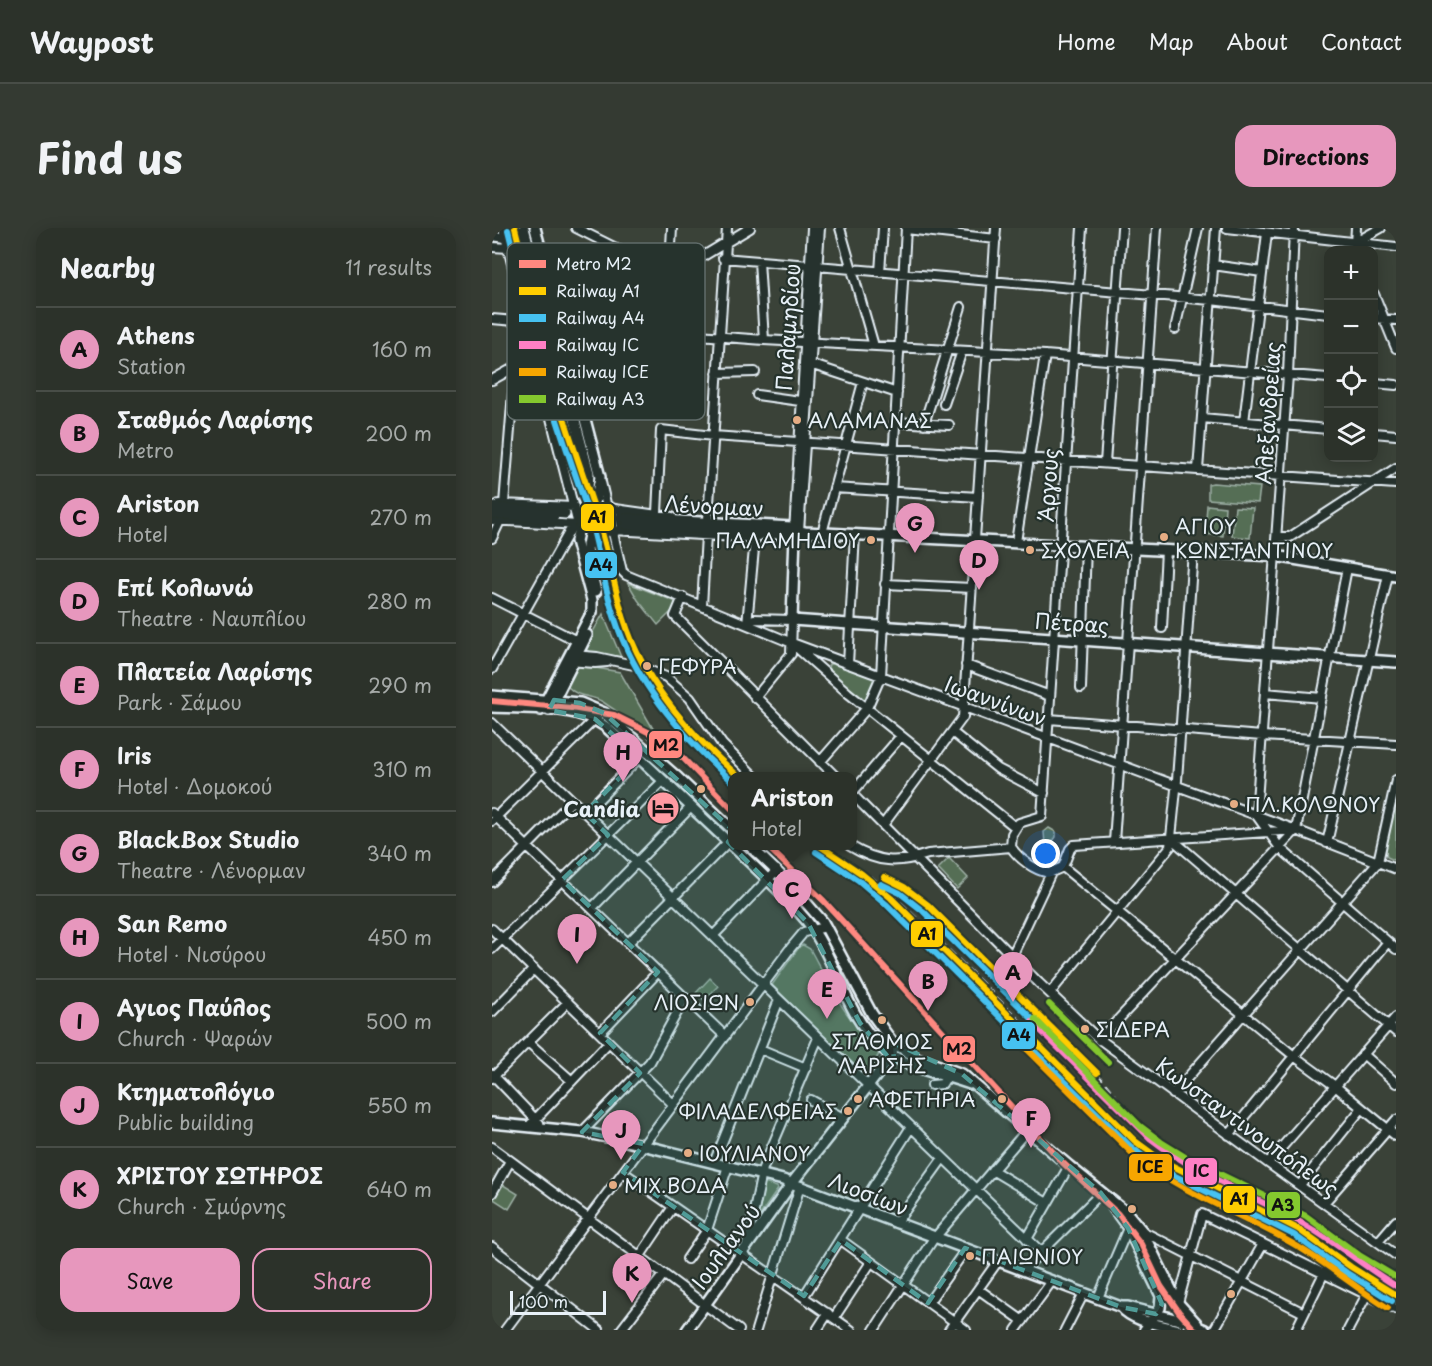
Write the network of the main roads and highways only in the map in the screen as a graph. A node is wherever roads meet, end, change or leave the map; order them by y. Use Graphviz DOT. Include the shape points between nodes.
graph roads {
  1 [pos="524,228"];
  2 [pos="536,228"];
  3 [pos="528,243"];
  4 [pos="540,243"];
  5 [pos="575,420"];
  6 [pos="585,420"];
  7 [pos="492,505"];
  8 [pos="495,518"];
  9 [pos="570,521"];
  10 [pos="795,531"];
  11 [pos="613,532"];
  12 [pos="587,545"];
  13 [pos="1392,575"];
  14 [pos="792,620"];
  15 [pos="572,658"];
  16 [pos="1396,662"];
  17 [pos="562,683"];
  18 [pos="492,696"];
  19 [pos="550,700"];
  20 [pos="572,702"];
  21 [pos="493,708"];
  22 [pos="545,710"];
  23 [pos="728,825"];
  24 [pos="728,838"];
  25 [pos="740,850"];
  26 [pos="754,850"];
  27 [pos="893,1043"];
  28 [pos="891,1054"];
  29 [pos="975,1086"];
  30 [pos="492,1123"];
  31 [pos="796,1185"];
  32 [pos="1101,1193"];
  33 [pos="1153,1318"];
  34 [pos="1203,1329"];
  35 [pos="687,1330"];
  36 [pos="1180,1330"];
  1 -- 3 [label="main road"];
  2 -- 4 [label="main road"];
  5 -- 9 [label="main road" via="589,473 588,489"];
  6 -- 12 [label="main road" via="600,477"];
  7 -- 9 [label="main road"];
  8 -- 9 [label="main road"];
  9 -- 15 [label="main road" via="593,606"];
  10 -- 10 [label="main road, Λένορμαν" via="756,525 625,521 759,536"];
  10 -- 13 [label="main road, Λένορμαν" via="1275,556"];
  10 -- 14 [label="main road, Παλαμηδίου"];
  11 -- 12 [label="main road" via="598,530"];
  12 -- 15 [label="main road" via="597,614"];
  14 -- 16 [label="main road, Πέτρας"];
  15 -- 17 [label="main road"];
  15 -- 19 [label="main road"];
  17 -- 19 [label="main road"];
  17 -- 20 [label="main road"];
  18 -- 19 [label="main road"];
  19 -- 20 [label="main road"];
  19 -- 22 [label="main road"];
  20 -- 23 [label="main road" via="593,707 612,719"];
  21 -- 22 [label="main road"];
  22 -- 24 [label="main road" via="574,712 596,719"];
  25 -- 28 [label="main road" via="812,929 860,1023"];
  26 -- 27 [label="main road" via="826,927 872,1014"];
  27 -- 28 [label="main road"];
  27 -- 29 [label="main road" via="917,1058 962,1074"];
  28 -- 29 [label="main road"];
  28 -- 31 [label="main road, Ιουλιανού"];
  29 -- 32 [label="main road"];
  30 -- 31 [label="main road, Λιοσίων" via="532,1122 582,1132"];
  31 -- 33 [label="main road, Λιοσίων"];
  31 -- 35 [label="main road, Ιουλιανού"];
  32 -- 33 [label="main road" via="1128,1228 1161,1296 1162,1304"];
  32 -- 34 [label="main road" via="1127,1213 1142,1231 1178,1303"];
  33 -- 34 [label="main road, Λιοσίων"];
  33 -- 36 [label="main road, Λιοσίων"];
}
